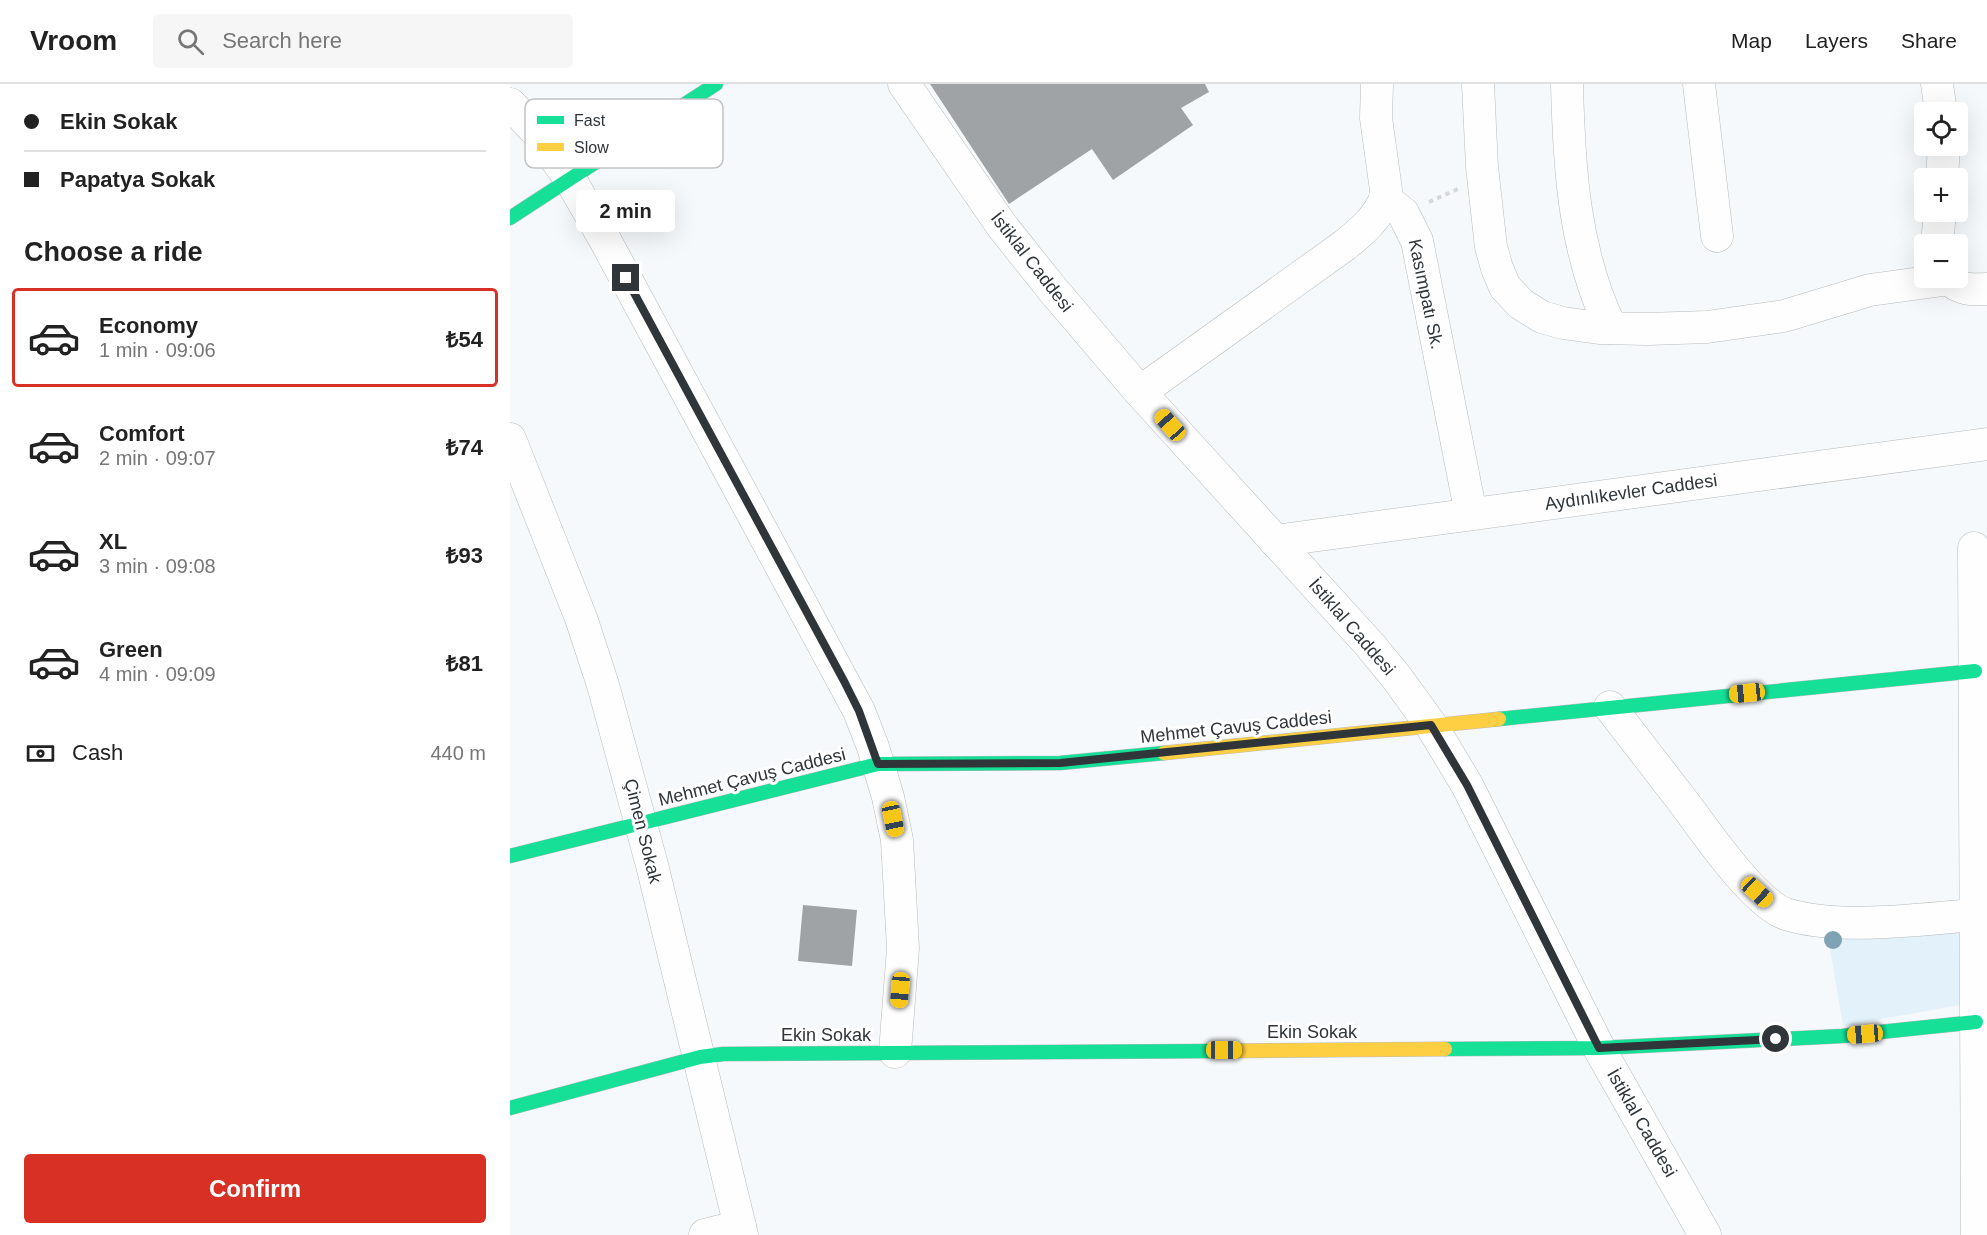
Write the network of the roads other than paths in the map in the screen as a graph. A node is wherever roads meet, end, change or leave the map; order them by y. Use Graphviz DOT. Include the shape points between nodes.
graph roads {
  1 [pos="716,84"];
  2 [pos="904,84"];
  3 [pos="1377,84"];
  4 [pos="1478,84"];
  5 [pos="1567,84"];
  6 [pos="1699,84"];
  7 [pos="1937,84"];
  8 [pos="693,99"];
  9 [pos="1940,102"];
  10 [pos="510,104"];
  11 [pos="525,120"];
  12 [pos="562,168"];
  13 [pos="587,168"];
  14 [pos="570,179"];
  15 [pos="1394,206"];
  16 [pos="510,218"];
  17 [pos="1717,236"];
  18 [pos="1914,283"];
  19 [pos="1963,288"];
  20 [pos="1987,289"];
  21 [pos="1611,328"];
  22 [pos="1140,392"];
  23 [pos="510,439"];
  24 [pos="1987,444"];
  25 [pos="518,486"];
  26 [pos="1471,514"];
  27 [pos="1275,541"];
  28 [pos="1974,548"];
  29 [pos="1975,671"];
  30 [pos="1610,707"];
  31 [pos="1431,725"];
  32 [pos="878,764"];
  33 [pos="641,824"];
  34 [pos="510,856"];
  35 [pos="1976,915"];
  36 [pos="1976,1022"];
  37 [pos="1599,1048"];
  38 [pos="895,1052"];
  39 [pos="700,1058"];
  40 [pos="510,1108"];
  41 [pos="741,1231"];
  42 [pos="705,1235"];
  43 [pos="1705,1235"];
  44 [pos="1977,1235"];
  1 -- 8 [label="street"];
  2 -- 22 [label="street, İstiklal Caddesi" via="1002,226"];
  3 -- 15 [label="street, Kasımpatı Sk." via="1376,118"];
  4 -- 21 [label="street" via="1491,247 1505,287 1521,304 1542,317"];
  5 -- 21 [label="street" via="1575,208 1593,288"];
  6 -- 17 [label="street"];
  7 -- 9 [label="street"];
  10 -- 11 [label="street"];
  12 -- 14 [label="street"];
  13 -- 14 [label="street"];
  14 -- 16 [label="street"];
  14 -- 32 [label="street" via="844,681"];
  15 -- 22 [label="street" via="1382,209 1345,245"];
  15 -- 26 [label="street, Kasımpatı Sk." via="1417,241"];
  18 -- 21 [label="street" via="1870,290 1784,316 1746,323"];
  19 -- 20 [label="street"];
  22 -- 27 [label="street, İstiklal Caddesi"];
  23 -- 25 [label="street, Çimen Sokak"];
  24 -- 26 [label="street, Aydınlıkevler Caddesi"];
  25 -- 33 [label="street, Çimen Sokak" via="581,618"];
  26 -- 27 [label="street, Aydınlıkevler Caddesi"];
  27 -- 31 [label="street, İstiklal Caddesi" via="1370,645"];
  28 -- 29 [label="street"];
  29 -- 30 [label="street, Mehmet Çavuş Caddesi"];
  29 -- 35 [label="street"];
  30 -- 31 [label="street, Mehmet Çavuş Caddesi"];
  30 -- 35 [label="street" via="1728,861 1782,913 1833,922"];
  31 -- 32 [label="street, Mehmet Çavuş Caddesi" via="1060,763"];
  31 -- 37 [label="street, İstiklal Caddesi" via="1467,785"];
  32 -- 33 [label="street, Mehmet Çavuş Caddesi"];
  32 -- 38 [label="street" via="897,840 902,900 903,948"];
  33 -- 34 [label="street, Mehmet Çavuş Caddesi"];
  33 -- 39 [label="street, Çimen Sokak"];
  35 -- 36 [label="street"];
  36 -- 37 [label="street, Ekin Sokak" via="1842,1036"];
  36 -- 44 [label="street"];
  37 -- 38 [label="street, Ekin Sokak"];
  37 -- 43 [label="street, İstiklal Caddesi"];
  38 -- 39 [label="street, Ekin Sokak" via="734,1053"];
  39 -- 40 [label="street, Ekin Sokak"];
  39 -- 41 [label="street, Çimen Sokak"];
  41 -- 42 [label="street"];
}
